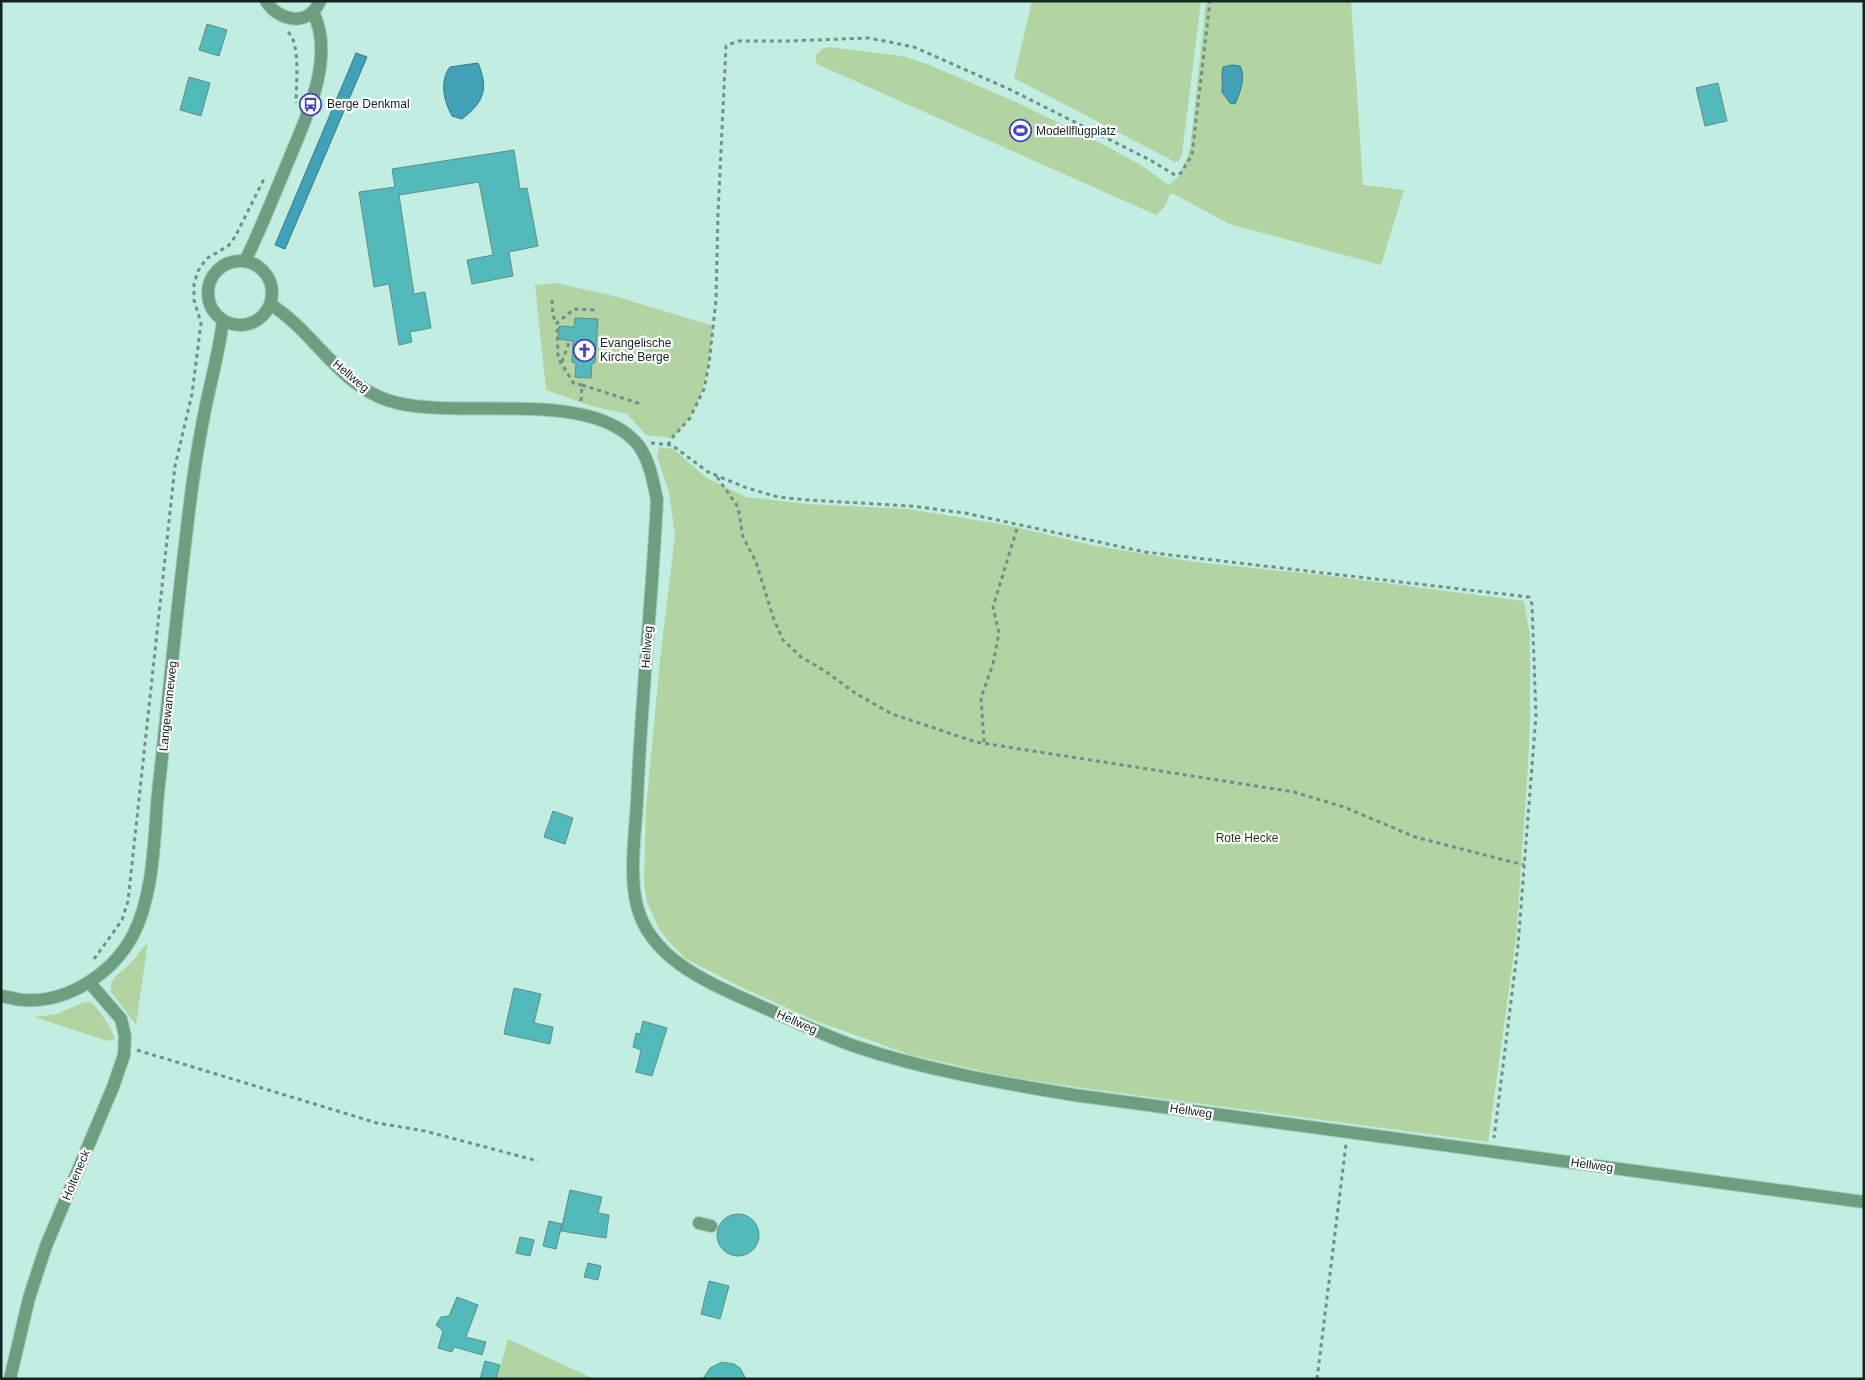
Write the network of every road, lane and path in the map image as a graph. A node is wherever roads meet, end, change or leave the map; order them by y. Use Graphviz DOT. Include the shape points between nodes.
graph roads {
  1 [pos="266,1"];
  2 [pos="1210,1"];
  3 [pos="317,6"];
  4 [pos="284,30"];
  5 [pos="296,108"];
  6 [pos="267,172"];
  7 [pos="245,261"];
  8 [pos="552,300"];
  9 [pos="270,304"];
  10 [pos="595,310"];
  11 [pos="223,320"];
  12 [pos="557,323"];
  13 [pos="570,340"];
  14 [pos="561,362"];
  15 [pos="582,385"];
  16 [pos="641,404"];
  17 [pos="579,414"];
  18 [pos="668,445"];
  19 [pos="639,447"];
  20 [pos="716,476"];
  21 [pos="1018,525"];
  22 [pos="984,742"];
  23 [pos="1524,865"];
  24 [pos="93,980"];
  25 [pos="1,996"];
  26 [pos="125,1046"];
  27 [pos="1348,1132"];
  28 [pos="1492,1151"];
  29 [pos="538,1161"];
  30 [pos="1864,1202"];
  31 [pos="10,1379"];
  32 [pos="1317,1379"];
  1 -- 3 [label="street" via="278,15 296,19 305,17"];
  2 -- 18 [label="path" via="1192,155 1181,173 1175,175 1011,90 914,47 869,38 738,41 726,46 716,300 709,364 704,389 690,418"];
  3 -- 7 [label="street" via="321,50 317,86"];
  4 -- 5 [label="path" via="290,33 295,47"];
  6 -- 24 [label="path" via="235,237 228,246 206,259 194,284 194,300 202,323 192,394 175,466 128,901 119,924 92,963"];
  7 -- 9 [label="street" via="254,264 268,278"];
  7 -- 11 [label="street" via="220,268 210,282 211,307"];
  8 -- 12 [label="path"];
  9 -- 11 [label="street" via="254,322 238,324"];
  9 -- 17 [label="street, Hellweg" via="293,320 358,385 386,400 422,408"];
  10 -- 12 [label="path" via="574,309"];
  11 -- 24 [label="street, Langewanneweg" via="202,422 187,528 147,892 132,937 122,953"];
  12 -- 14 [label="path" via="558,358"];
  13 -- 14 [label="path"];
  14 -- 15 [label="path" via="574,384"];
  15 -- 16 [label="path"];
  15 -- 17 [label="path"];
  17 -- 19 [label="street, Hellweg" via="617,427"];
  18 -- 19 [label="path" via="645,443"];
  18 -- 20 [label="path"];
  19 -- 27 [label="street, Hellweg" via="648,463 657,500 633,886 644,923 665,951 693,974 740,997 853,1045 910,1062 1074,1095"];
  20 -- 21 [label="path" via="778,497 911,506"];
  20 -- 22 [label="path" via="738,507 743,537 756,562 773,617 784,640 795,652 892,714"];
  21 -- 22 [label="path" via="993,607 999,633 981,698"];
  21 -- 23 [label="path" via="1154,553 1529,597 1532,604 1536,716"];
  22 -- 23 [label="path" via="1294,792 1344,807 1415,837"];
  23 -- 28 [label="path" via="1518,945"];
  24 -- 25 [label="street, Langewanneweg" via="65,993 37,1000"];
  24 -- 26 [label="street, Holteneck" via="121,1019"];
  26 -- 29 [label="path" via="377,1123 425,1131"];
  26 -- 31 [label="street, Holteneck" via="113,1087 46,1246 29,1298"];
  27 -- 28 [label="street, Hellweg"];
  27 -- 32 [label="path"];
  28 -- 30 [label="street, Hellweg"];
}
